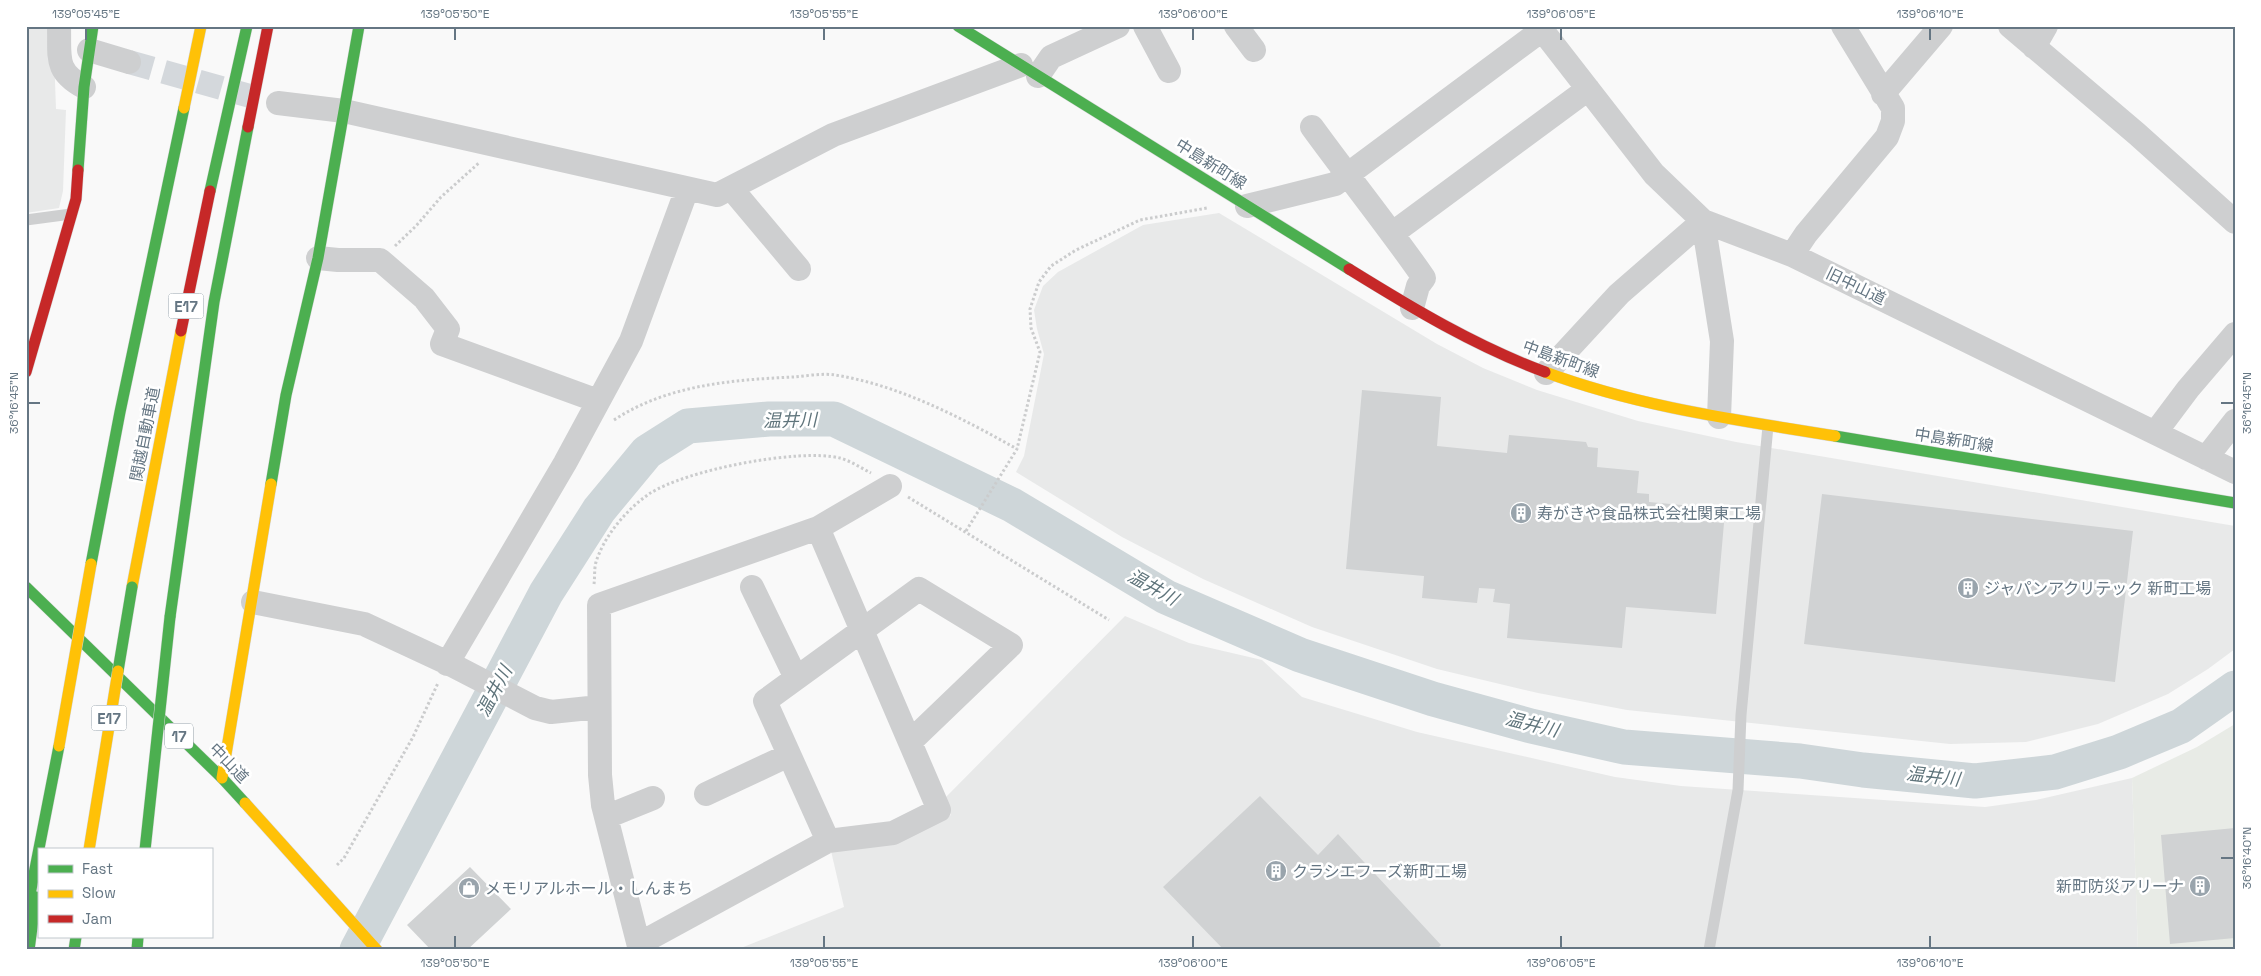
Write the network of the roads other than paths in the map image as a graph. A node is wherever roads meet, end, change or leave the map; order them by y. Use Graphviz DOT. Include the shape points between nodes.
graph roads {
  1 [pos="59,26"];
  2 [pos="93,26"];
  3 [pos="201,26"];
  4 [pos="247,26"];
  5 [pos="268,26"];
  6 [pos="358,26"];
  7 [pos="958,26"];
  8 [pos="1118,26"];
  9 [pos="1145,26"];
  10 [pos="1236,26"];
  11 [pos="1842,26"];
  12 [pos="1941,26"];
  13 [pos="2010,26"];
  14 [pos="2046,26"];
  15 [pos="1540,28"];
  16 [pos="2034,47"];
  17 [pos="89,50"];
  18 [pos="1254,50"];
  19 [pos="130,62"];
  20 [pos="1030,71"];
  21 [pos="1169,71"];
  22 [pos="84,87"];
  23 [pos="1588,89"];
  24 [pos="1883,94"];
  25 [pos="278,103"];
  26 [pos="344,111"];
  27 [pos="1312,127"];
  28 [pos="1347,176"];
  29 [pos="731,188"];
  30 [pos="687,189"];
  31 [pos="1247,206"];
  32 [pos="73,213"];
  33 [pos="26,220"];
  34 [pos="1703,221"];
  35 [pos="2235,222"];
  36 [pos="1393,233"];
  37 [pos="1792,255"];
  38 [pos="318,258"];
  39 [pos="799,269"];
  40 [pos="1412,308"];
  41 [pos="2235,334"];
  42 [pos="26,372"];
  43 [pos="1546,373"];
  44 [pos="598,401"];
  45 [pos="1719,417"];
  46 [pos="2235,421"];
  47 [pos="1768,426"];
  48 [pos="2155,433"];
  49 [pos="2206,458"];
  50 [pos="2235,472"];
  51 [pos="890,486"];
  52 [pos="2235,502"];
  53 [pos="818,528"];
  54 [pos="26,587"];
  55 [pos="752,587"];
  56 [pos="253,602"];
  57 [pos="862,629"];
  58 [pos="449,665"];
  59 [pos="796,678"];
  60 [pos="600,708"];
  61 [pos="910,742"];
  62 [pos="59,746"];
  63 [pos="789,755"];
  64 [pos="222,778"];
  65 [pos="706,794"];
  66 [pos="653,798"];
  67 [pos="606,817"];
  68 [pos="828,841"];
  69 [pos="39,848"];
  70 [pos="44,848"];
  71 [pos="88,848"];
  72 [pos="145,848"];
  73 [pos="38,854"];
  74 [pos="38,888"];
  75 [pos="26,915"];
  76 [pos="639,947"];
  77 [pos="376,948"];
  78 [pos="29,950"];
  79 [pos="1709,950"];
  1 -- 22 [label="street" via="61,67 68,78"];
  2 -- 17 [label="main road"];
  3 -- 62 [label="main road, 関越自動車道 / E17, bridge" via="124,393"];
  4 -- 71 [label="main road, 関越自動車道 / E17, bridge" via="189,287 132,588"];
  5 -- 72 [label="main road, bridge" via="214,302 170,617"];
  6 -- 26 [label="main road"];
  7 -- 20 [label="main road, 中島新町線"];
  8 -- 20 [label="street" via="1051,57"];
  9 -- 21 [label="street"];
  10 -- 18 [label="street"];
  11 -- 24 [label="street"];
  12 -- 24 [label="street"];
  13 -- 16 [label="street"];
  14 -- 16 [label="street"];
  15 -- 23 [label="street, 旧中山道"];
  15 -- 28 [label="street"];
  16 -- 35 [label="street"];
  17 -- 19 [label="street"];
  17 -- 22 [label="main road"];
  20 -- 29 [label="street" via="833,135"];
  20 -- 31 [label="main road, 中島新町線"];
  22 -- 32 [label="main road"];
  23 -- 34 [label="street, 旧中山道" via="1654,174"];
  23 -- 36 [label="street"];
  24 -- 37 [label="street" via="1893,108 1893,121 1887,137"];
  25 -- 26 [label="street"];
  26 -- 30 [label="street"];
  26 -- 38 [label="main road"];
  27 -- 28 [label="street"];
  28 -- 31 [label="street" via="1335,184"];
  28 -- 36 [label="street"];
  29 -- 30 [label="street" via="716,195"];
  29 -- 39 [label="street"];
  30 -- 44 [label="street" via="631,341"];
  31 -- 40 [label="main road, 中島新町線"];
  32 -- 33 [label="lane"];
  32 -- 42 [label="main road"];
  34 -- 37 [label="street, 旧中山道"];
  34 -- 43 [label="street" via="1619,294"];
  34 -- 45 [label="street" via="1722,341"];
  36 -- 40 [label="street" via="1424,278 1418,286"];
  37 -- 48 [label="street, 旧中山道"];
  38 -- 44 [label="street" via="380,260 424,298 448,329 442,344"];
  38 -- 56 [label="main road" via="286,395"];
  40 -- 43 [label="main road, 中島新町線" via="1488,348"];
  41 -- 48 [label="street"];
  43 -- 45 [label="main road, 中島新町線" via="1640,401"];
  44 -- 58 [label="street"];
  45 -- 47 [label="main road, 中島新町線"];
  46 -- 49 [label="street"];
  47 -- 52 [label="main road, 中島新町線"];
  47 -- 79 [label="lane" via="1741,715 1738,790"];
  48 -- 49 [label="street, 旧中山道"];
  49 -- 50 [label="street, 旧中山道"];
  51 -- 53 [label="street"];
  53 -- 57 [label="street"];
  53 -- 60 [label="street" via="599,604"];
  54 -- 64 [label="main road, 中山道 / 17"];
  55 -- 59 [label="street"];
  56 -- 58 [label="street" via="364,624"];
  56 -- 64 [label="main road"];
  57 -- 59 [label="street"];
  57 -- 61 [label="street"];
  57 -- 61 [label="street" via="919,589 1011,645"];
  58 -- 60 [label="street" via="535,708 551,712"];
  59 -- 63 [label="street" via="765,701"];
  60 -- 67 [label="street" via="600,775"];
  61 -- 68 [label="street" via="939,810 893,833"];
  62 -- 69 [label="main road"];
  62 -- 70 [label="main road, 関越自動車道 / E17"];
  63 -- 65 [label="street"];
  63 -- 68 [label="street"];
  64 -- 77 [label="main road, 中山道 / 17"];
  66 -- 67 [label="street"];
  67 -- 76 [label="street"];
  68 -- 76 [label="street"];
  73 -- 75 [label="main road"];
  74 -- 78 [label="main road"];
}
